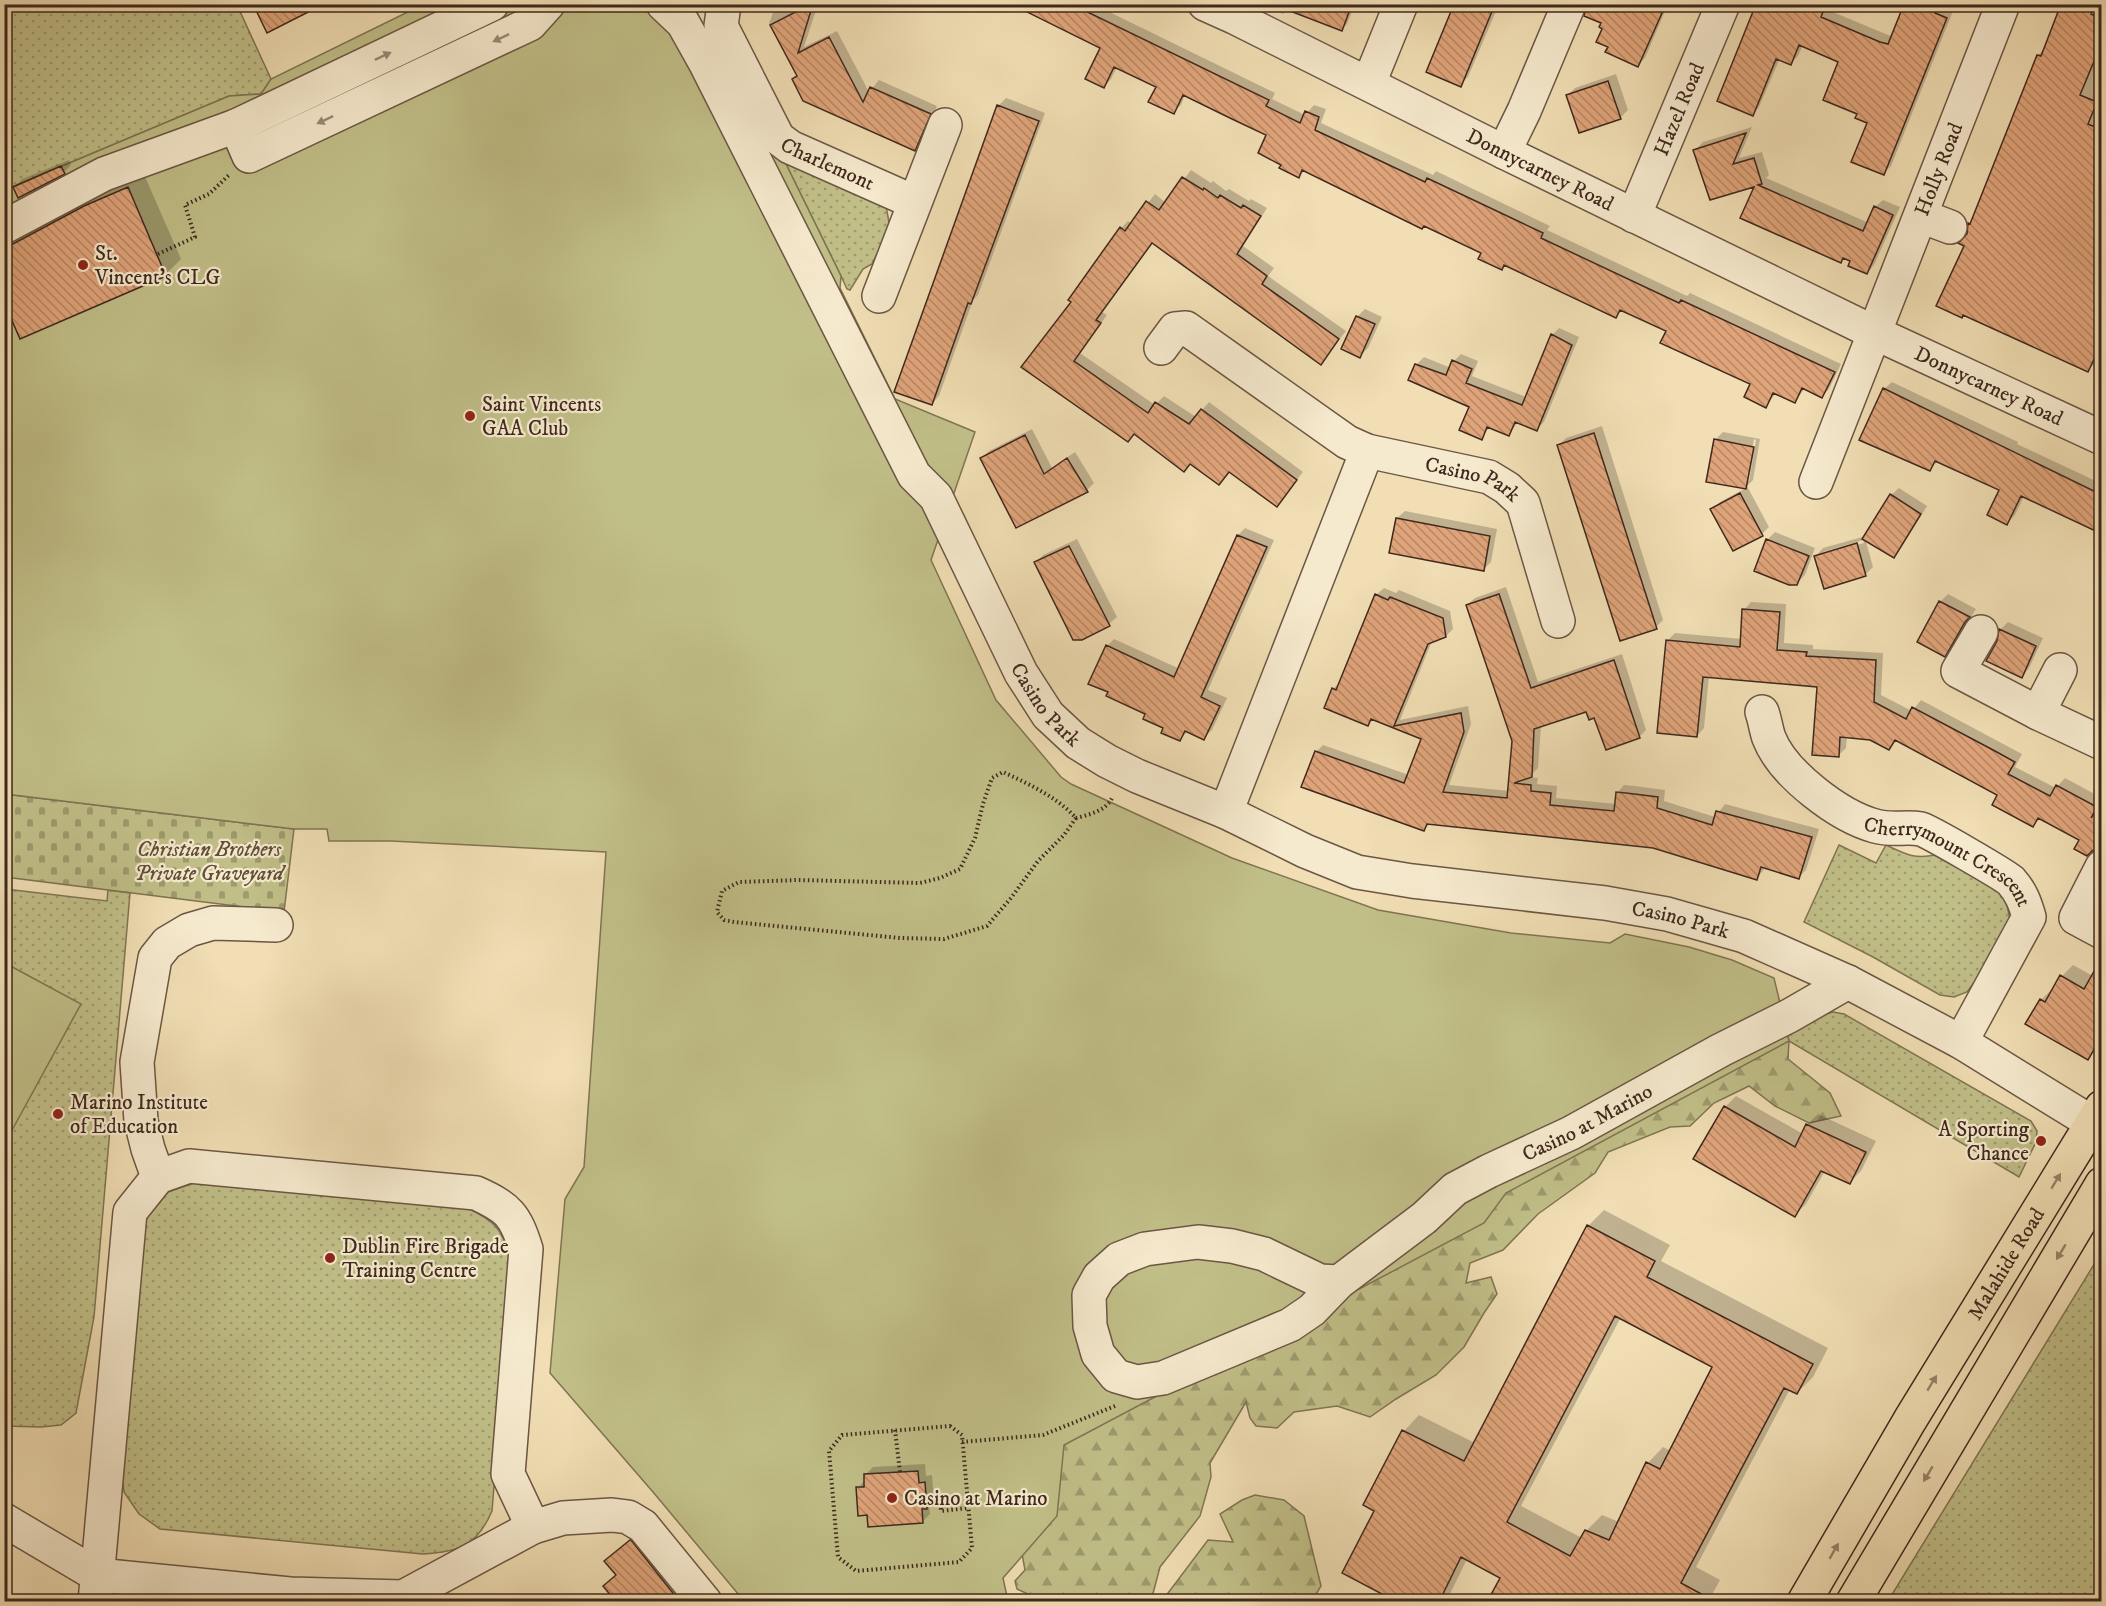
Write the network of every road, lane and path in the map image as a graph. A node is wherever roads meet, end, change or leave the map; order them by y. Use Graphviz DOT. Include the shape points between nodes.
graph roads {
  1 [pos="492,4"];
  2 [pos="548,4"];
  3 [pos="663,4"];
  4 [pos="724,4"];
  5 [pos="1401,4"];
  6 [pos="1569,4"];
  7 [pos="1723,4"];
  8 [pos="2003,4"];
  9 [pos="1226,9"];
  10 [pos="1369,83"];
  11 [pos="945,125"];
  12 [pos="236,126"];
  13 [pos="1504,152"];
  14 [pos="249,156"];
  15 [pos="914,202"];
  16 [pos="1634,216"];
  17 [pos="4,227"];
  18 [pos="158,254"];
  19 [pos="879,296"];
  20 [pos="1875,333"];
  21 [pos="1161,348"];
  22 [pos="2099,430"];
  23 [pos="1367,451"];
  24 [pos="1816,482"];
  25 [pos="1558,621"];
  26 [pos="1981,632"];
  27 [pos="2060,670"];
  28 [pos="1762,711"];
  29 [pos="2038,713"];
  30 [pos="2102,743"];
  31 [pos="1124,770"];
  32 [pos="1226,812"];
  33 [pos="1076,819"];
  34 [pos="2102,867"];
  35 [pos="276,926"];
  36 [pos="2102,932"];
  37 [pos="1848,982"];
  38 [pos="1960,1042"];
  39 [pos="2098,1120"];
  40 [pos="158,1177"];
  41 [pos="2102,1184"];
  42 [pos="1339,1282"];
  43 [pos="1137,1382"];
  44 [pos="1910,1420"];
  45 [pos="896,1430"];
  46 [pos="1949,1438"];
  47 [pos="962,1442"];
  48 [pos="900,1472"];
  49 [pos="940,1499"];
  50 [pos="968,1508"];
  51 [pos="4,1520"];
  52 [pos="533,1527"];
  53 [pos="96,1588"];
  54 [pos="705,1602"];
  55 [pos="1804,1602"];
  56 [pos="1853,1602"];
  12 -- 1 [label="street, one-way"];
  2 -- 14 [label="street, one-way" via="530,24"];
  3 -- 31 [label="street, Casino Park" via="683,23 706,64 914,475 936,497 1021,673 1048,715 1078,743"];
  4 -- 15 [label="street, Charlemont" via="721,26 778,138 790,147"];
  5 -- 10 [label="street"];
  6 -- 13 [label="street"];
  7 -- 16 [label="street, Hazel Road"];
  8 -- 20 [label="street, Holly Road" via="1935,221"];
  9 -- 10 [label="street, Donnycarney Road"];
  10 -- 13 [label="street, Donnycarney Road"];
  11 -- 15 [label="street"];
  12 -- 14 [label="street"];
  12 -- 17 [label="street" via="104,174"];
  13 -- 16 [label="street, Donnycarney Road"];
  14 -- 18 [label="path" via="209,194 185,205 195,237"];
  15 -- 19 [label="street"];
  16 -- 20 [label="street, Donnycarney Road"];
  20 -- 22 [label="street, Donnycarney Road"];
  20 -- 24 [label="street"];
  21 -- 23 [label="street, Casino Park" via="1175,329 1186,328 1347,442"];
  23 -- 25 [label="street, Casino Park" via="1489,477 1507,488 1523,503"];
  23 -- 32 [label="street"];
  26 -- 29 [label="street" via="1958,671"];
  27 -- 29 [label="street"];
  28 -- 38 [label="street, Cherrymount Crescent" via="1770,739 1787,766 1823,799 1874,826 1922,829 2009,879 2023,896 2029,917"];
  29 -- 30 [label="street"];
  31 -- 32 [label="street, Casino Park"];
  31 -- 33 [label="path" via="1110,802 1095,813"];
  32 -- 37 [label="street, Casino Park" via="1357,872 1667,914 1744,936"];
  33 -- 33 [label="path" via="987,926 944,939 734,922 724,920 717,912 722,891 739,882 920,883 960,869 975,838 992,778 1004,772 1054,799"];
  34 -- 36 [label="street" via="2076,918"];
  35 -- 40 [label="street" via="213,923 189,930 167,943 155,958 137,1062 141,1121"];
  37 -- 38 [label="street, Casino Park"];
  37 -- 42 [label="street, Casino at Marino" via="1571,1133 1455,1189 1424,1218"];
  38 -- 39 [label="street, Casino Park"];
  44 -- 39 [label="main road, Malahide Road, one-way"];
  40 -- 52 [label="street" via="189,1166 476,1193 500,1204 517,1222 526,1249 508,1474"];
  40 -- 53 [label="street" via="130,1212"];
  41 -- 46 [label="main road, Malahide Road, one-way"];
  42 -- 43 [label="street, Casino at Marino" via="1312,1310 1290,1324 1163,1378"];
  42 -- 43 [label="street" via="1320,1281 1264,1254 1198,1242 1145,1249 1119,1259 1099,1277 1089,1295 1090,1326 1098,1354 1116,1376"];
  43 -- 47 [label="path" via="1125,1399 1109,1410 1043,1435"];
  44 -- 46 [label="main road"];
  55 -- 44 [label="main road, Malahide Road, one-way"];
  45 -- 47 [label="path" via="950,1426 962,1435"];
  45 -- 48 [label="path"];
  45 -- 50 [label="path" via="842,1435 829,1451 838,1557 856,1571 959,1562 972,1548"];
  46 -- 56 [label="main road, Malahide Road, one-way"];
  47 -- 50 [label="path"];
  49 -- 50 [label="path" via="941,1510"];
  51 -- 53 [label="street"];
  52 -- 53 [label="street" via="403,1597"];
  52 -- 54 [label="street" via="563,1518 628,1517 643,1526"];
}
